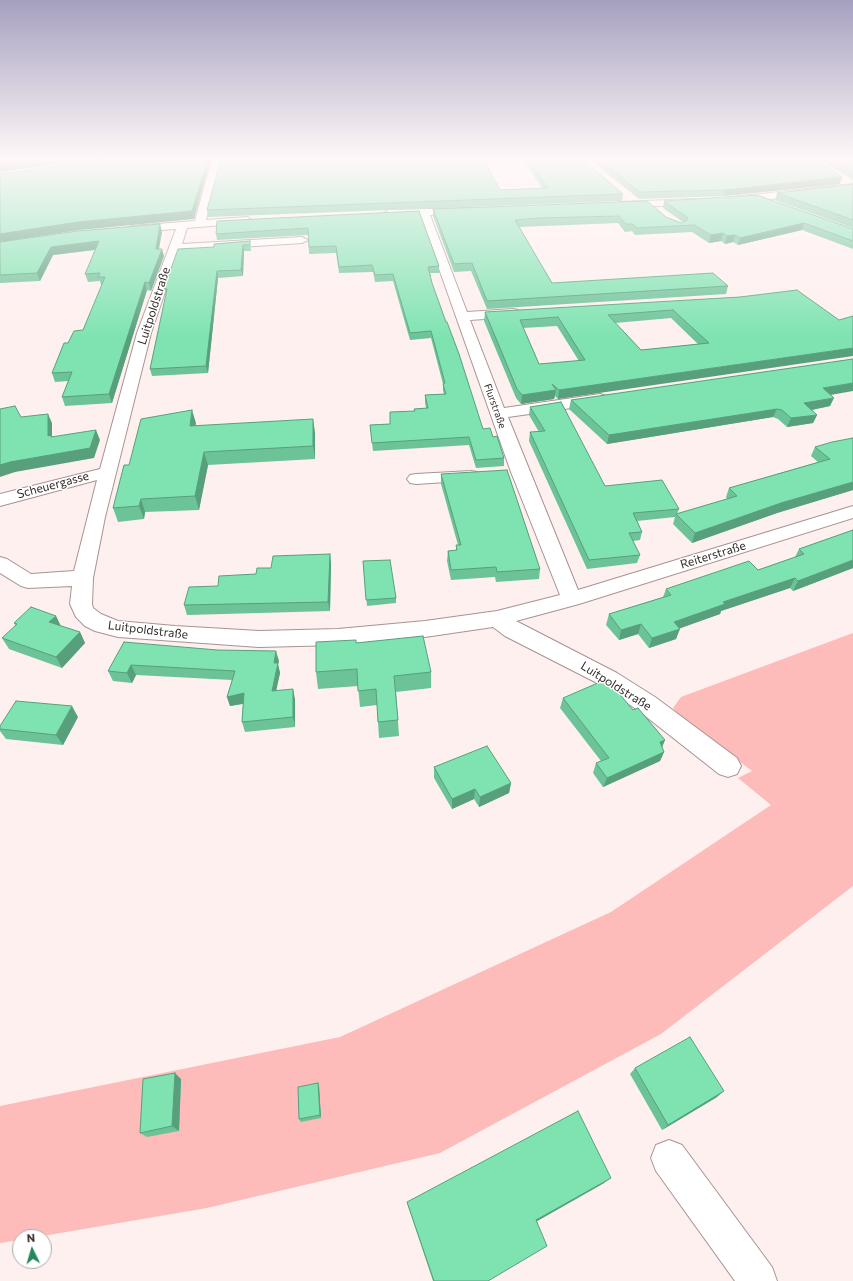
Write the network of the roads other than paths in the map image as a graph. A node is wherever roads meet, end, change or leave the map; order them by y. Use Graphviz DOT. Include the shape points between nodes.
graph roads {
  1 [pos="201,219"];
  2 [pos="258,219"];
  3 [pos="426,219"];
  4 [pos="200,223"];
  5 [pos="183,224"];
  6 [pos="123,230"];
  7 [pos="302,240"];
  8 [pos="174,248"];
  9 [pos="524,312"];
  10 [pos="462,316"];
  11 [pos="612,398"];
  12 [pos="498,414"];
  13 [pos="107,472"];
  14 [pos="486,475"];
  15 [pos="416,478"];
  16 [pos="0,500"];
  17 [pos="853,512"];
  18 [pos="0,564"];
  19 [pos="83,578"];
  20 [pos="572,599"];
  21 [pos="497,619"];
  22 [pos="728,766"];
  23 [pos="669,1158"];
  24 [pos="758,1281"];
  1 -- 4 [label="street"];
  2 -- 4 [label="street"];
  3 -- 10 [label="street, Flurstraße"];
  4 -- 5 [label="street"];
  5 -- 6 [label="street"];
  5 -- 8 [label="street, Luitpoldstraße"];
  7 -- 8 [label="street"];
  8 -- 13 [label="street, Luitpoldstraße" via="144,333"];
  9 -- 10 [label="street"];
  10 -- 12 [label="street, Flurstraße"];
  11 -- 12 [label="street"];
  12 -- 20 [label="street, Flurstraße" via="512,473"];
  13 -- 16 [label="street, Scheuergasse"];
  13 -- 19 [label="street, Luitpoldstraße"];
  14 -- 15 [label="street"];
  17 -- 20 [label="street, Reiterstraße"];
  18 -- 19 [label="street" via="28,581"];
  19 -- 21 [label="street, Luitpoldstraße" via="81,604 84,612 93,620 118,629 259,639 338,637"];
  20 -- 21 [label="street, Luitpoldstraße"];
  21 -- 22 [label="street, Luitpoldstraße" via="513,630 609,679 647,704"];
  23 -- 24 [label="street"];
}
